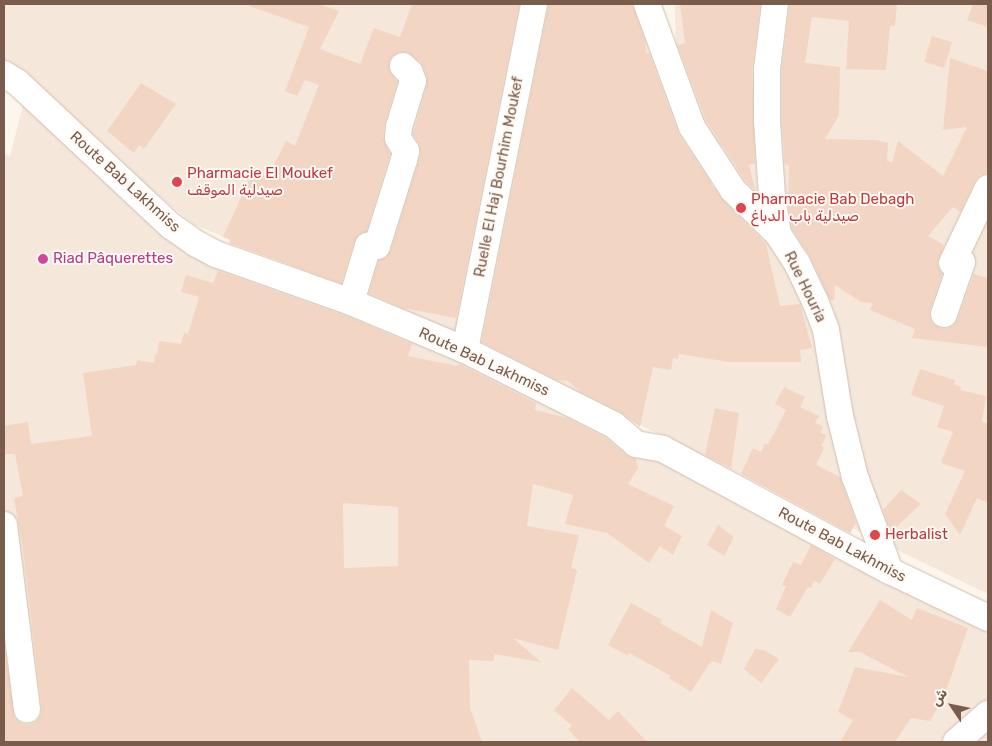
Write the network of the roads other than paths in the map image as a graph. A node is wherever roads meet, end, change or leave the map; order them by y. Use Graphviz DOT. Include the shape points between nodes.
graph roads {
  1 [pos="534,4"];
  2 [pos="647,4"];
  3 [pos="775,4"];
  4 [pos="402,66"];
  5 [pos="4,74"];
  6 [pos="988,188"];
  7 [pos="778,234"];
  8 [pos="351,302"];
  9 [pos="944,314"];
  10 [pos="465,350"];
  11 [pos="4,525"];
  12 [pos="890,571"];
  13 [pos="988,618"];
  14 [pos="27,710"];
  15 [pos="988,714"];
  16 [pos="956,742"];
  1 -- 10 [label="street, Ruelle El Haj Bourhim Moukef"];
  2 -- 7 [label="street, Rue Houria" via="692,127 733,190"];
  3 -- 7 [label="street" via="767,69 767,121"];
  4 -- 8 [label="street" via="413,81 399,127 398,138 406,151 377,246 368,246"];
  5 -- 8 [label="street, Route Bab Lakhmiss" via="17,82 184,236 216,254"];
  6 -- 9 [label="street" via="957,262"];
  7 -- 12 [label="street, Rue Houria" via="797,263 826,330 840,416 855,477"];
  8 -- 10 [label="street, Route Bab Lakhmiss"];
  10 -- 12 [label="street, Route Bab Lakhmiss" via="614,425 636,444 663,449"];
  11 -- 14 [label="street"];
  12 -- 13 [label="street, Route Bab Lakhmiss"];
  15 -- 16 [label="street"];
}
